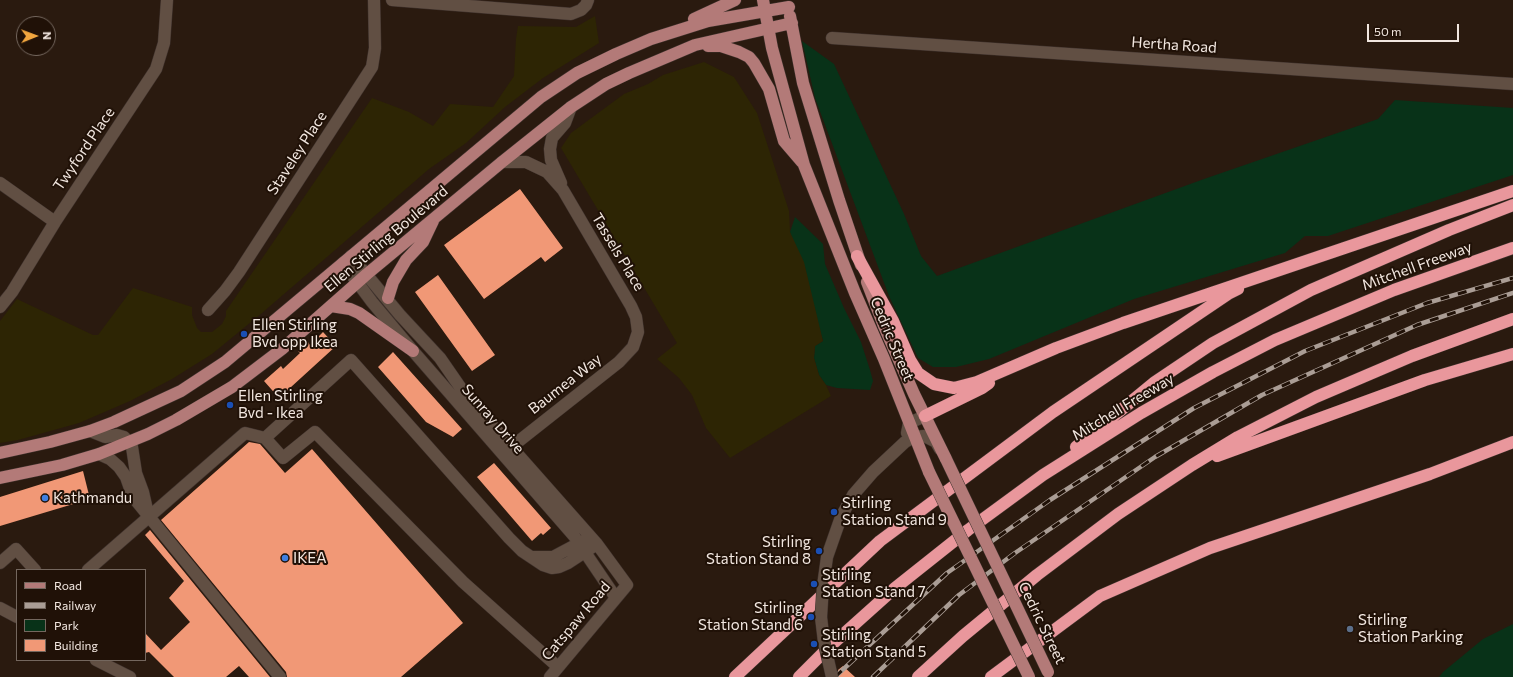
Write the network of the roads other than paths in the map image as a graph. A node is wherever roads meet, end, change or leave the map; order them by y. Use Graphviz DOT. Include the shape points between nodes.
graph roads {
  1 [pos="166,0"];
  2 [pos="374,0"];
  3 [pos="392,0"];
  4 [pos="588,0"];
  5 [pos="735,0"];
  6 [pos="788,4"];
  7 [pos="764,6"];
  8 [pos="792,23"];
  9 [pos="768,28"];
  10 [pos="832,38"];
  11 [pos="651,39"];
  12 [pos="695,45"];
  13 [pos="1513,84"];
  14 [pos="571,107"];
  15 [pos="502,162"];
  16 [pos="804,165"];
  17 [pos="0,183"];
  18 [pos="563,190"];
  19 [pos="1513,191"];
  20 [pos="1513,205"];
  21 [pos="434,218"];
  22 [pos="55,222"];
  23 [pos="1513,248"];
  24 [pos="857,256"];
  25 [pos="347,260"];
  26 [pos="1292,265"];
  27 [pos="367,274"];
  28 [pos="357,283"];
  29 [pos="388,298"];
  30 [pos="331,306"];
  31 [pos="0,307"];
  32 [pos="208,310"];
  33 [pos="1513,319"];
  34 [pos="638,332"];
  35 [pos="413,351"];
  36 [pos="1513,354"];
  37 [pos="1009,368"];
  38 [pos="925,416"];
  39 [pos="909,423"];
  40 [pos="90,431"];
  41 [pos="265,438"];
  42 [pos="910,439"];
  43 [pos="129,442"];
  44 [pos="1513,442"];
  45 [pos="507,450"];
  46 [pos="0,453"];
  47 [pos="99,454"];
  48 [pos="946,459"];
  49 [pos="1192,465"];
  50 [pos="1043,475"];
  51 [pos="0,478"];
  52 [pos="149,517"];
  53 [pos="594,540"];
  54 [pos="582,548"];
  55 [pos="0,563"];
  56 [pos="34,569"];
  57 [pos="89,569"];
  58 [pos="627,585"];
  59 [pos="616,598"];
  60 [pos="0,608"];
  61 [pos="16,616"];
  62 [pos="98,661"];
  63 [pos="558,667"];
  64 [pos="1049,674"];
  65 [pos="130,677"];
  66 [pos="280,677"];
  67 [pos="550,677"];
  68 [pos="735,677"];
  69 [pos="799,677"];
  70 [pos="832,677"];
  71 [pos="918,677"];
  72 [pos="991,677"];
  73 [pos="1029,677"];
  1 -- 22 [label="street, Twyford Place" via="164,44 156,69"];
  2 -- 32 [label="street, Staveley Place" via="375,48 372,67 239,272"];
  3 -- 4 [label="street" via="571,14 581,10"];
  5 -- 11 [label="main road"];
  6 -- 7 [label="main road, Ellen Stirling Boulevard"];
  6 -- 8 [label="main road, Cedric Street"];
  7 -- 9 [label="main road, Cedric Street"];
  7 -- 11 [label="main road, Ellen Stirling Boulevard"];
  8 -- 9 [label="main road, Ellen Stirling Boulevard"];
  8 -- 24 [label="main road, Cedric Street" via="803,83"];
  9 -- 12 [label="main road, Ellen Stirling Boulevard"];
  9 -- 16 [label="main road, Cedric Street"];
  10 -- 13 [label="street, Hertha Road"];
  11 -- 25 [label="main road, Ellen Stirling Boulevard" via="577,73 541,97"];
  12 -- 14 [label="main road, Ellen Stirling Boulevard" via="629,73"];
  12 -- 16 [label="main road" via="721,46 749,57 769,89 784,141"];
  14 -- 15 [label="main road, Ellen Stirling Boulevard"];
  14 -- 18 [label="street, Tassels Place" via="565,123 552,138 550,149 551,160"];
  15 -- 18 [label="street, Tassels Place" via="526,162 547,172"];
  15 -- 21 [label="main road, Ellen Stirling Boulevard"];
  16 -- 39 [label="main road, Cedric Street"];
  17 -- 22 [label="street"];
  18 -- 34 [label="street, Tassels Place" via="631,306"];
  19 -- 26 [label="highway"];
  20 -- 50 [label="highway" via="1310,290 1213,343 1155,382"];
  21 -- 27 [label="main road, Ellen Stirling Boulevard"];
  21 -- 29 [label="main road" via="423,242 406,260 393,282"];
  22 -- 31 [label="street, Twyford Place"];
  23 -- 50 [label="highway, Mitchell Freeway" via="1394,290 1275,340 1141,413"];
  24 -- 37 [label="highway" via="918,373 934,384 954,388 977,382"];
  24 -- 38 [label="main road, Cedric Street" via="884,326"];
  25 -- 27 [label="street, Sunray Drive"];
  25 -- 28 [label="street, Sunray Drive"];
  25 -- 40 [label="main road, Ellen Stirling Boulevard" via="225,362 180,391"];
  26 -- 37 [label="highway" via="1123,322"];
  26 -- 68 [label="highway" via="1228,294 1053,412 880,540"];
  27 -- 28 [label="main road, Ellen Stirling Boulevard"];
  27 -- 29 [label="street, Sunray Drive"];
  28 -- 30 [label="main road, Ellen Stirling Boulevard"];
  28 -- 35 [label="street, Sunray Drive"];
  29 -- 45 [label="street, Sunray Drive" via="440,358"];
  30 -- 35 [label="main road" via="359,313"];
  30 -- 43 [label="main road, Ellen Stirling Boulevard" via="282,349 232,387 176,420"];
  33 -- 49 [label="highway" via="1412,356 1316,397 1238,436"];
  34 -- 45 [label="street, Baumea Way" via="633,347 619,362"];
  35 -- 45 [label="street, Sunray Drive"];
  36 -- 49 [label="highway" via="1425,380"];
  37 -- 38 [label="highway" via="982,388"];
  38 -- 39 [label="street"];
  38 -- 48 [label="main road, Cedric Street"];
  39 -- 42 [label="main road, Cedric Street"];
  40 -- 43 [label="street" via="105,437 117,435"];
  40 -- 46 [label="main road, Ellen Stirling Boulevard"];
  41 -- 52 [label="street" via="245,433"];
  41 -- 54 [label="street" via="351,360 509,538 530,556 543,565 559,567 568,563"];
  41 -- 63 [label="street" via="283,458 315,432 463,582"];
  42 -- 48 [label="street" via="924,436 936,442"];
  42 -- 70 [label="street, bridge" via="873,472 854,495 841,517 827,557 822,586 822,617 824,642"];
  42 -- 73 [label="main road, Cedric Street, bridge"];
  43 -- 47 [label="main road, Ellen Stirling Boulevard"];
  43 -- 52 [label="street"];
  44 -- 72 [label="highway" via="1430,474 1210,548 1100,596"];
  45 -- 53 [label="street, Sunray Drive"];
  45 -- 54 [label="street, Sunray Drive"];
  47 -- 51 [label="main road, Ellen Stirling Boulevard" via="62,466"];
  47 -- 52 [label="street" via="119,467 126,477 133,497"];
  48 -- 64 [label="main road, Cedric Street, bridge"];
  49 -- 71 [label="highway" via="1118,514 1037,576 962,636"];
  50 -- 69 [label="highway, Mitchell Freeway" via="895,588"];
  52 -- 57 [label="street"];
  52 -- 66 [label="street"];
  53 -- 54 [label="street"];
  53 -- 58 [label="street, Sunray Drive"];
  54 -- 59 [label="street, Sunray Drive"];
  55 -- 56 [label="street" via="16,549"];
  58 -- 59 [label="street, Catspaw Road"];
  59 -- 63 [label="street, Catspaw Road"];
  60 -- 61 [label="street"];
  62 -- 65 [label="street"];
  63 -- 67 [label="street, Catspaw Road"];
}
